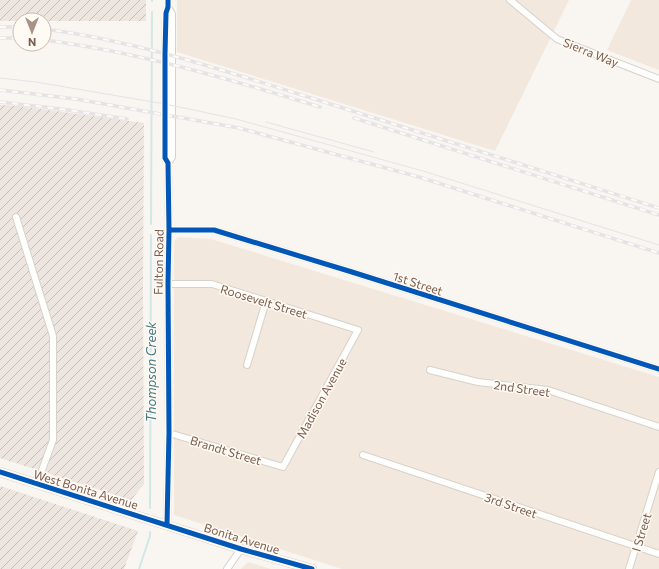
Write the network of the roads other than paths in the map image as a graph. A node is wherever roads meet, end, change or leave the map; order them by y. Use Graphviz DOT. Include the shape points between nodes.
graph roads {
  1 [pos="168,0"];
  2 [pos="510,0"];
  3 [pos="659,71"];
  4 [pos="658,79"];
  5 [pos="16,217"];
  6 [pos="169,230"];
  7 [pos="168,284"];
  8 [pos="266,301"];
  9 [pos="358,330"];
  10 [pos="247,365"];
  11 [pos="659,369"];
  12 [pos="430,370"];
  13 [pos="659,427"];
  14 [pos="169,433"];
  15 [pos="362,455"];
  16 [pos="283,467"];
  17 [pos="0,472"];
  18 [pos="659,472"];
  19 [pos="38,484"];
  20 [pos="167,525"];
  21 [pos="636,547"];
  22 [pos="241,549"];
  23 [pos="659,554"];
  24 [pos="227,569"];
  25 [pos="312,569"];
  26 [pos="629,569"];
  1 -- 6 [label="street, Fulton Road" via="165,158 168,163"];
  2 -- 4 [label="street, Sierra Way" via="557,39"];
  3 -- 4 [label="street"];
  5 -- 19 [label="street" via="53,336 53,440"];
  6 -- 7 [label="street, Fulton Road"];
  6 -- 11 [label="street, 1st Street" via="214,230"];
  7 -- 8 [label="street, Roosevelt Street" via="212,284"];
  7 -- 14 [label="street, Fulton Road"];
  8 -- 9 [label="street, Roosevelt Street"];
  8 -- 10 [label="street"];
  9 -- 16 [label="street, Madison Avenue"];
  12 -- 13 [label="street, 2nd Street" via="478,382 548,390"];
  14 -- 16 [label="street, Brandt Street"];
  14 -- 20 [label="street, Fulton Road"];
  15 -- 21 [label="street, 3rd Street"];
  17 -- 19 [label="main road, West Bonita Avenue"];
  18 -- 21 [label="street, I Street"];
  19 -- 20 [label="main road, West Bonita Avenue"];
  20 -- 22 [label="main road, Bonita Avenue"];
  21 -- 23 [label="street, 3rd Street"];
  21 -- 26 [label="street, I Street"];
  22 -- 24 [label="street"];
  22 -- 25 [label="main road, Bonita Avenue"];
}
